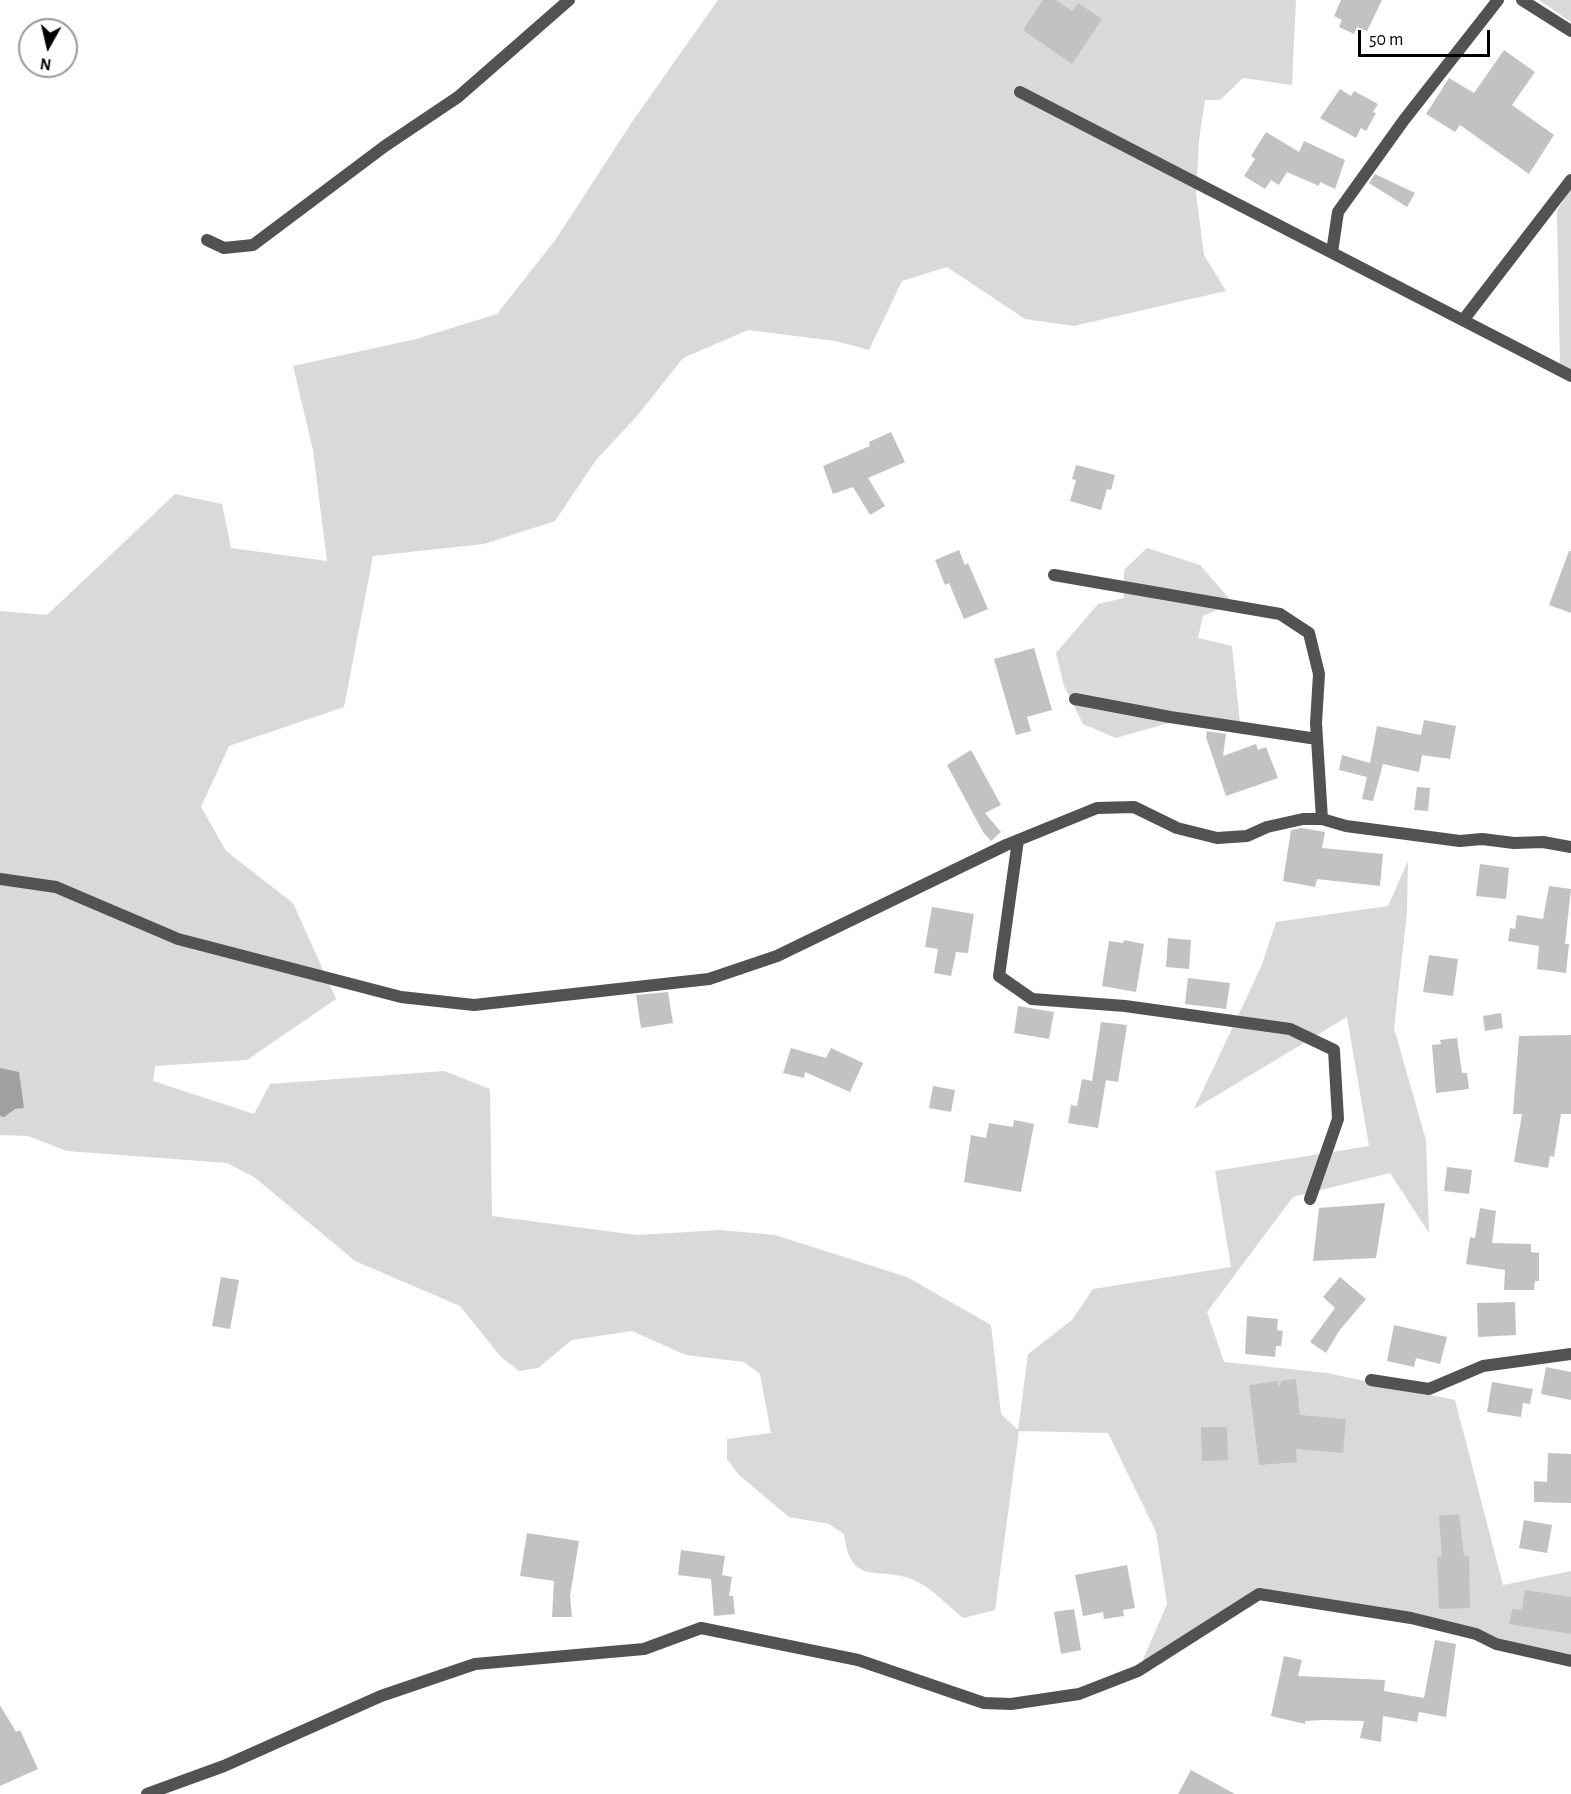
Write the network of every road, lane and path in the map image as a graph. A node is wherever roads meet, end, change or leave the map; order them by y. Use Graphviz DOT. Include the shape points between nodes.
graph roads {
  1 [pos="569,0"];
  2 [pos="1498,0"];
  3 [pos="1522,0"];
  4 [pos="1571,31"];
  5 [pos="1020,92"];
  6 [pos="1571,180"];
  7 [pos="207,240"];
  8 [pos="1332,252"];
  9 [pos="1464,320"];
  10 [pos="1571,376"];
  11 [pos="1054,575"];
  12 [pos="1075,699"];
  13 [pos="1317,739"];
  14 [pos="1322,819"];
  15 [pos="1018,840"];
  16 [pos="1571,847"];
  17 [pos="0,879"];
  18 [pos="1310,1199"];
  19 [pos="1571,1354"];
  20 [pos="1371,1380"];
  21 [pos="1571,1661"];
  22 [pos="147,1794"];
  1 -- 7 [label="street" via="458,97 253,244 224,248"];
  2 -- 8 [label="street" via="1338,212"];
  3 -- 4 [label="street"];
  5 -- 8 [label="street"];
  6 -- 9 [label="street"];
  8 -- 9 [label="street"];
  9 -- 10 [label="street"];
  11 -- 13 [label="street" via="1280,614 1309,633 1319,674"];
  12 -- 13 [label="street"];
  13 -- 14 [label="street"];
  14 -- 15 [label="street" via="1303,819 1267,826 1247,836 1217,838 1176,828 1134,807 1097,808"];
  14 -- 16 [label="street" via="1460,842 1482,839"];
  15 -- 17 [label="street" via="777,957 710,979 474,1005 401,997 178,939 56,887"];
  15 -- 18 [label="street" via="999,976 1032,999 1125,1006 1290,1029 1334,1050 1338,1119"];
  19 -- 20 [label="street" via="1483,1366 1429,1389"];
  21 -- 22 [label="street" via="1496,1644 1476,1634 1411,1618 1259,1594 1138,1671 1079,1694 1011,1704 984,1702 858,1660 701,1628 644,1649 475,1664 381,1696 224,1766"];
}
